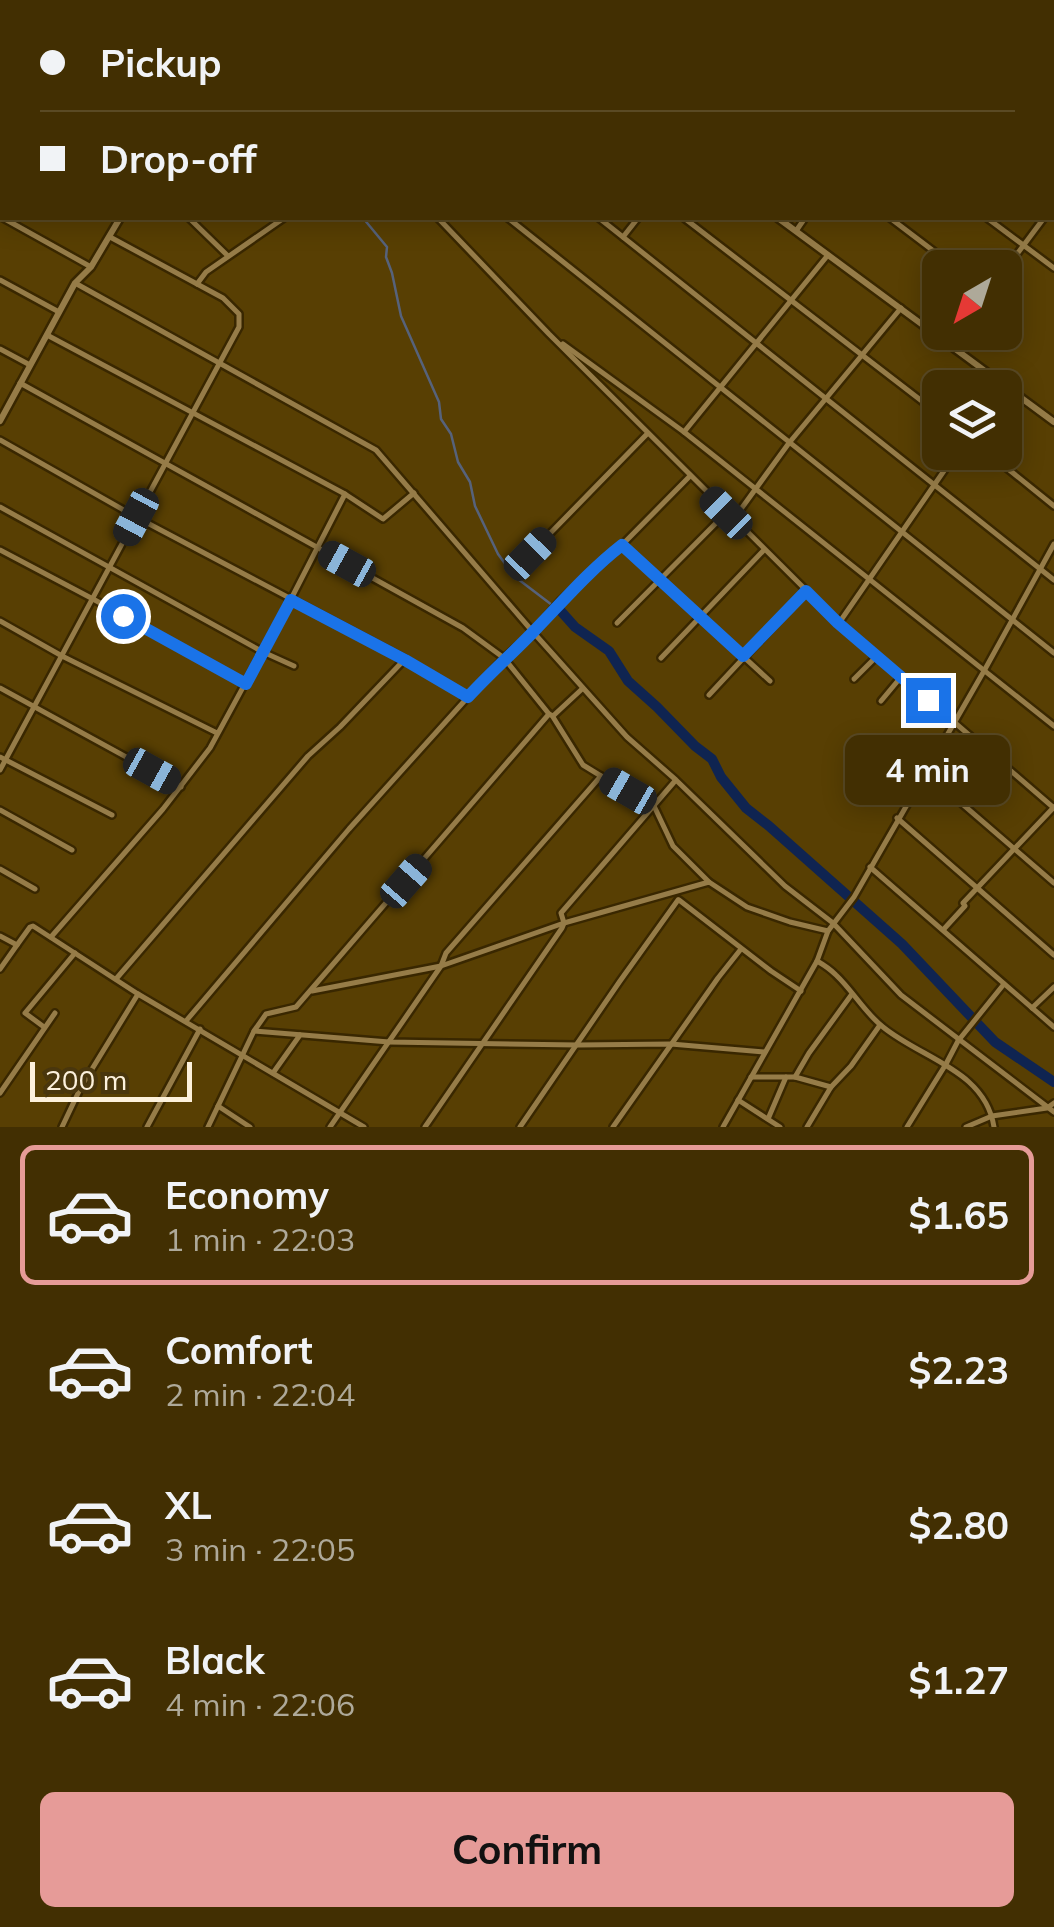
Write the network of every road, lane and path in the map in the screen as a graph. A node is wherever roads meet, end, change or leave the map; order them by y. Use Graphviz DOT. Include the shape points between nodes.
graph roads {
  1 [pos="7,220"];
  2 [pos="119,220"];
  3 [pos="192,220"];
  4 [pos="264,220"];
  5 [pos="280,220"];
  6 [pos="440,220"];
  7 [pos="511,220"];
  8 [pos="602,220"];
  9 [pos="636,220"];
  10 [pos="687,220"];
  11 [pos="781,220"];
  12 [pos="804,220"];
  13 [pos="893,220"];
  14 [pos="990,220"];
  15 [pos="1042,220"];
  16 [pos="270,226"];
  17 [pos="796,231"];
  18 [pos="623,236"];
  19 [pos="110,237"];
  20 [pos="1023,245"];
  21 [pos="932,250"];
  22 [pos="1019,250"];
  23 [pos="828,255"];
  24 [pos="228,256"];
  25 [pos="91,267"];
  26 [pos="1054,268"];
  27 [pos="0,280"];
  28 [pos="75,282"];
  29 [pos="197,284"];
  30 [pos="793,300"];
  31 [pos="901,308"];
  32 [pos="59,312"];
  33 [pos="922,324"];
  34 [pos="549,334"];
  35 [pos="47,335"];
  36 [pos="757,343"];
  37 [pos="0,349"];
  38 [pos="956,350"];
  39 [pos="863,354"];
  40 [pos="220,362"];
  41 [pos="30,366"];
  42 [pos="982,370"];
  43 [pos="20,383"];
  44 [pos="721,388"];
  45 [pos="826,398"];
  46 [pos="1022,399"];
  47 [pos="922,401"];
  48 [pos="193,413"];
  49 [pos="1,418"];
  50 [pos="1054,422"];
  51 [pos="684,432"];
  52 [pos="647,434"];
  53 [pos="0,440"];
  54 [pos="789,443"];
  55 [pos="166,464"];
  56 [pos="945,470"];
  57 [pos="1009,470"];
  58 [pos="690,476"];
  59 [pos="935,485"];
  60 [pos="756,489"];
  61 [pos="414,493"];
  62 [pos="345,494"];
  63 [pos="1054,506"];
  64 [pos="0,507"];
  65 [pos="726,513"];
  66 [pos="136,517"];
  67 [pos="733,520"];
  68 [pos="902,532"];
  69 [pos="1054,544"];
  70 [pos="622,545"];
  71 [pos="318,548"];
  72 [pos="0,550"];
  73 [pos="764,550"];
  74 [pos="530,554"];
  75 [pos="109,567"];
  76 [pos="1040,568"];
  77 [pos="870,580"];
  78 [pos="1054,580"];
  79 [pos="659,581"];
  80 [pos="806,591"];
  81 [pos="92,598"];
  82 [pos="291,600"];
  83 [pos="700,618"];
  84 [pos="1011,619"];
  85 [pos="0,622"];
  86 [pos="617,623"];
  87 [pos="838,623"];
  88 [pos="533,632"];
  89 [pos="263,652"];
  90 [pos="1054,652"];
  91 [pos="62,656"];
  92 [pos="743,656"];
  93 [pos="877,656"];
  94 [pos="504,658"];
  95 [pos="661,658"];
  96 [pos="405,660"];
  97 [pos="294,666"];
  98 [pos="984,671"];
  99 [pos="901,677"];
  100 [pos="854,679"];
  101 [pos="770,680"];
  102 [pos="246,684"];
  103 [pos="0,688"];
  104 [pos="582,688"];
  105 [pos="709,695"];
  106 [pos="468,697"];
  107 [pos="881,701"];
  108 [pos="34,706"];
  109 [pos="551,715"];
  110 [pos="954,724"];
  111 [pos="1054,726"];
  112 [pos="217,734"];
  113 [pos="3,758"];
  114 [pos="0,770"];
  115 [pos="924,772"];
  116 [pos="601,776"];
  117 [pos="676,780"];
  118 [pos="181,787"];
  119 [pos="654,806"];
  120 [pos="1054,807"];
  121 [pos="0,810"];
  122 [pos="112,815"];
  123 [pos="898,818"];
  124 [pos="1014,848"];
  125 [pos="72,850"];
  126 [pos="870,867"];
  127 [pos="0,869"];
  128 [pos="709,882"];
  129 [pos="1054,883"];
  130 [pos="977,887"];
  131 [pos="36,889"];
  132 [pos="670,893"];
  133 [pos="678,900"];
  134 [pos="564,923"];
  135 [pos="832,923"];
  136 [pos="943,930"];
  137 [pos="828,931"];
  138 [pos="0,936"];
  139 [pos="51,937"];
  140 [pos="16,945"];
  141 [pos="742,949"];
  142 [pos="75,953"];
  143 [pos="1054,956"];
  144 [pos="818,961"];
  145 [pos="441,966"];
  146 [pos="0,969"];
  147 [pos="116,980"];
  148 [pos="1004,984"];
  149 [pos="1054,987"];
  150 [pos="800,991"];
  151 [pos="310,992"];
  152 [pos="138,994"];
  153 [pos="852,994"];
  154 [pos="1032,1008"];
  155 [pos="55,1013"];
  156 [pos="186,1021"];
  157 [pos="880,1026"];
  158 [pos="44,1027"];
  159 [pos="1054,1027"];
  160 [pos="200,1029"];
  161 [pos="254,1030"];
  162 [pos="300,1034"];
  163 [pos="958,1040"];
  164 [pos="389,1042"];
  165 [pos="486,1042"];
  166 [pos="670,1044"];
  167 [pos="578,1045"];
  168 [pos="764,1052"];
  169 [pos="242,1055"];
  170 [pos="946,1064"];
  171 [pos="273,1074"];
  172 [pos="751,1077"];
  173 [pos="796,1077"];
  174 [pos="786,1078"];
  175 [pos="830,1087"];
  176 [pos="0,1093"];
  177 [pos="738,1100"];
  178 [pos="1054,1103"];
  179 [pos="218,1106"];
  180 [pos="1051,1110"];
  181 [pos="340,1113"];
  182 [pos="992,1116"];
  183 [pos="768,1119"];
  184 [pos="62,1127"];
  185 [pos="147,1127"];
  186 [pos="208,1127"];
  187 [pos="250,1127"];
  188 [pos="330,1127"];
  189 [pos="364,1127"];
  190 [pos="425,1127"];
  191 [pos="520,1127"];
  192 [pos="613,1127"];
  193 [pos="723,1127"];
  194 [pos="780,1127"];
  195 [pos="807,1127"];
  196 [pos="907,1127"];
  197 [pos="966,1127"];
  198 [pos="994,1127"];
  1 -- 25 [label="street"];
  2 -- 19 [label="street"];
  3 -- 24 [label="street"];
  4 -- 16 [label="street"];
  5 -- 16 [label="street"];
  6 -- 34 [label="street"];
  7 -- 44 [label="street"];
  8 -- 18 [label="street"];
  9 -- 18 [label="street"];
  10 -- 30 [label="street"];
  11 -- 17 [label="street"];
  12 -- 17 [label="street"];
  13 -- 21 [label="street"];
  14 -- 20 [label="street"];
  15 -- 20 [label="street"];
  16 -- 24 [label="street"];
  17 -- 23 [label="street"];
  18 -- 36 [label="street"];
  19 -- 25 [label="street"];
  19 -- 29 [label="street"];
  20 -- 22 [label="street"];
  20 -- 26 [label="street"];
  23 -- 30 [label="street"];
  23 -- 31 [label="street"];
  24 -- 29 [label="street"];
  25 -- 28 [label="street"];
  27 -- 32 [label="street"];
  28 -- 32 [label="street"];
  28 -- 40 [label="street"];
  29 -- 40 [label="street" via="239,314"];
  30 -- 36 [label="street"];
  30 -- 39 [label="street"];
  31 -- 33 [label="street"];
  31 -- 39 [label="street"];
  32 -- 35 [label="street"];
  34 -- 51 [label="street"];
  34 -- 52 [label="street"];
  35 -- 41 [label="street"];
  35 -- 48 [label="street"];
  36 -- 44 [label="street"];
  36 -- 45 [label="street"];
  37 -- 41 [label="street"];
  38 -- 42 [label="street"];
  39 -- 45 [label="street"];
  39 -- 47 [label="street"];
  40 -- 48 [label="street"];
  40 -- 61 [label="street" via="376,450"];
  41 -- 43 [label="street"];
  43 -- 49 [label="street"];
  43 -- 55 [label="street"];
  44 -- 51 [label="street"];
  44 -- 54 [label="street"];
  45 -- 54 [label="street"];
  45 -- 59 [label="street"];
  46 -- 50 [label="street"];
  48 -- 55 [label="street"];
  48 -- 62 [label="street"];
  51 -- 60 [label="street"];
  52 -- 58 [label="street"];
  52 -- 74 [label="street"];
  53 -- 66 [label="street"];
  54 -- 60 [label="street"];
  54 -- 68 [label="street"];
  55 -- 66 [label="street"];
  55 -- 71 [label="street"];
  56 -- 59 [label="street"];
  57 -- 63 [label="street"];
  58 -- 65 [label="street"];
  58 -- 70 [label="street"];
  59 -- 68 [label="street"];
  59 -- 76 [label="street"];
  60 -- 67 [label="street"];
  60 -- 77 [label="street"];
  61 -- 62 [label="street" via="384,519"];
  61 -- 88 [label="street"];
  62 -- 71 [label="street"];
  64 -- 75 [label="street"];
  65 -- 67 [label="street"];
  65 -- 79 [label="street"];
  66 -- 75 [label="street"];
  66 -- 82 [label="street"];
  67 -- 73 [label="street"];
  68 -- 77 [label="street"];
  68 -- 84 [label="street"];
  69 -- 76 [label="street"];
  70 -- 79 [label="street"];
  70 -- 88 [label="street"];
  71 -- 82 [label="street"];
  71 -- 94 [label="street"];
  72 -- 81 [label="street"];
  73 -- 80 [label="street"];
  73 -- 83 [label="street"];
  75 -- 81 [label="street"];
  75 -- 89 [label="street"];
  76 -- 78 [label="street"];
  76 -- 84 [label="street"];
  77 -- 87 [label="street"];
  77 -- 98 [label="street"];
  79 -- 83 [label="street"];
  79 -- 86 [label="street"];
  80 -- 87 [label="street"];
  80 -- 92 [label="street"];
  81 -- 91 [label="street"];
  81 -- 102 [label="street"];
  82 -- 89 [label="street"];
  82 -- 96 [label="street"];
  83 -- 92 [label="street"];
  83 -- 95 [label="street"];
  84 -- 90 [label="street"];
  84 -- 98 [label="street"];
  85 -- 91 [label="street"];
  87 -- 93 [label="street"];
  88 -- 94 [label="street"];
  88 -- 104 [label="street"];
  89 -- 97 [label="street"];
  89 -- 102 [label="street"];
  91 -- 108 [label="street"];
  91 -- 112 [label="street"];
  92 -- 101 [label="street"];
  92 -- 105 [label="street"];
  93 -- 99 [label="street"];
  93 -- 100 [label="street"];
  94 -- 106 [label="street"];
  94 -- 109 [label="street"];
  96 -- 106 [label="street"];
  96 -- 147 [label="street" via="308,756"];
  98 -- 110 [label="street"];
  98 -- 111 [label="street"];
  99 -- 107 [label="street"];
  99 -- 110 [label="street"];
  102 -- 112 [label="street"];
  103 -- 108 [label="street"];
  104 -- 109 [label="street"];
  104 -- 117 [label="street"];
  106 -- 156 [label="street"];
  108 -- 113 [label="street"];
  108 -- 118 [label="street"];
  109 -- 116 [label="street" via="583,766"];
  109 -- 151 [label="street"];
  110 -- 115 [label="street"];
  110 -- 120 [label="street"];
  112 -- 118 [label="street"];
  113 -- 114 [label="street"];
  113 -- 122 [label="street"];
  115 -- 123 [label="street"];
  115 -- 124 [label="street"];
  116 -- 119 [label="street"];
  116 -- 145 [label="street" via="446,952"];
  117 -- 119 [label="street"];
  117 -- 135 [label="street"];
  118 -- 139 [label="street"];
  119 -- 128 [label="street" via="673,846"];
  119 -- 134 [label="street" via="560,913"];
  120 -- 124 [label="street"];
  121 -- 125 [label="street"];
  123 -- 126 [label="street"];
  123 -- 130 [label="street"];
  124 -- 129 [label="street"];
  124 -- 130 [label="street"];
  126 -- 135 [label="street"];
  126 -- 136 [label="street"];
  127 -- 131 [label="street"];
  128 -- 132 [label="street"];
  128 -- 137 [label="street" via="748,907"];
  130 -- 136 [label="street"];
  130 -- 143 [label="street"];
  132 -- 133 [label="street"];
  132 -- 134 [label="street"];
  133 -- 141 [label="street"];
  133 -- 167 [label="street"];
  134 -- 145 [label="street"];
  134 -- 165 [label="street"];
  135 -- 137 [label="street"];
  135 -- 163 [label="street" via="902,995"];
  136 -- 148 [label="street"];
  137 -- 144 [label="street"];
  138 -- 140 [label="street"];
  139 -- 140 [label="street" via="32,926"];
  139 -- 142 [label="street"];
  140 -- 146 [label="street"];
  141 -- 150 [label="street"];
  141 -- 166 [label="street"];
  142 -- 147 [label="street"];
  142 -- 158 [label="street" via="25,1013"];
  144 -- 150 [label="street"];
  144 -- 153 [label="street"];
  145 -- 151 [label="street"];
  145 -- 164 [label="street"];
  147 -- 152 [label="street"];
  148 -- 154 [label="street"];
  148 -- 163 [label="street"];
  149 -- 154 [label="street"];
  150 -- 168 [label="street"];
  151 -- 161 [label="street" via="296,1008 266,1014"];
  152 -- 156 [label="street"];
  152 -- 184 [label="street"];
  153 -- 157 [label="street"];
  153 -- 173 [label="street"];
  154 -- 159 [label="street"];
  155 -- 158 [label="street"];
  156 -- 160 [label="street"];
  157 -- 170 [label="street"];
  157 -- 175 [label="street"];
  158 -- 176 [label="street"];
  160 -- 169 [label="street"];
  160 -- 185 [label="street"];
  161 -- 162 [label="street"];
  161 -- 169 [label="street"];
  162 -- 164 [label="street"];
  162 -- 171 [label="street"];
  163 -- 170 [label="street"];
  163 -- 180 [label="street"];
  164 -- 165 [label="street"];
  164 -- 181 [label="street"];
  165 -- 167 [label="street"];
  165 -- 190 [label="street"];
  166 -- 167 [label="street"];
  166 -- 168 [label="street"];
  166 -- 192 [label="street"];
  167 -- 191 [label="street"];
  168 -- 172 [label="street"];
  169 -- 171 [label="street"];
  169 -- 179 [label="street"];
  170 -- 182 [label="street" via="976,1087"];
  170 -- 196 [label="street"];
  171 -- 181 [label="street"];
  172 -- 174 [label="street"];
  172 -- 177 [label="street"];
  173 -- 174 [label="street"];
  173 -- 175 [label="street"];
  174 -- 183 [label="street"];
  175 -- 195 [label="street"];
  177 -- 183 [label="street"];
  177 -- 193 [label="street"];
  178 -- 180 [label="street"];
  179 -- 186 [label="street"];
  179 -- 187 [label="street"];
  180 -- 182 [label="street"];
  181 -- 188 [label="street"];
  181 -- 189 [label="street"];
  182 -- 197 [label="street"];
  182 -- 198 [label="street"];
  183 -- 194 [label="street"];
}
